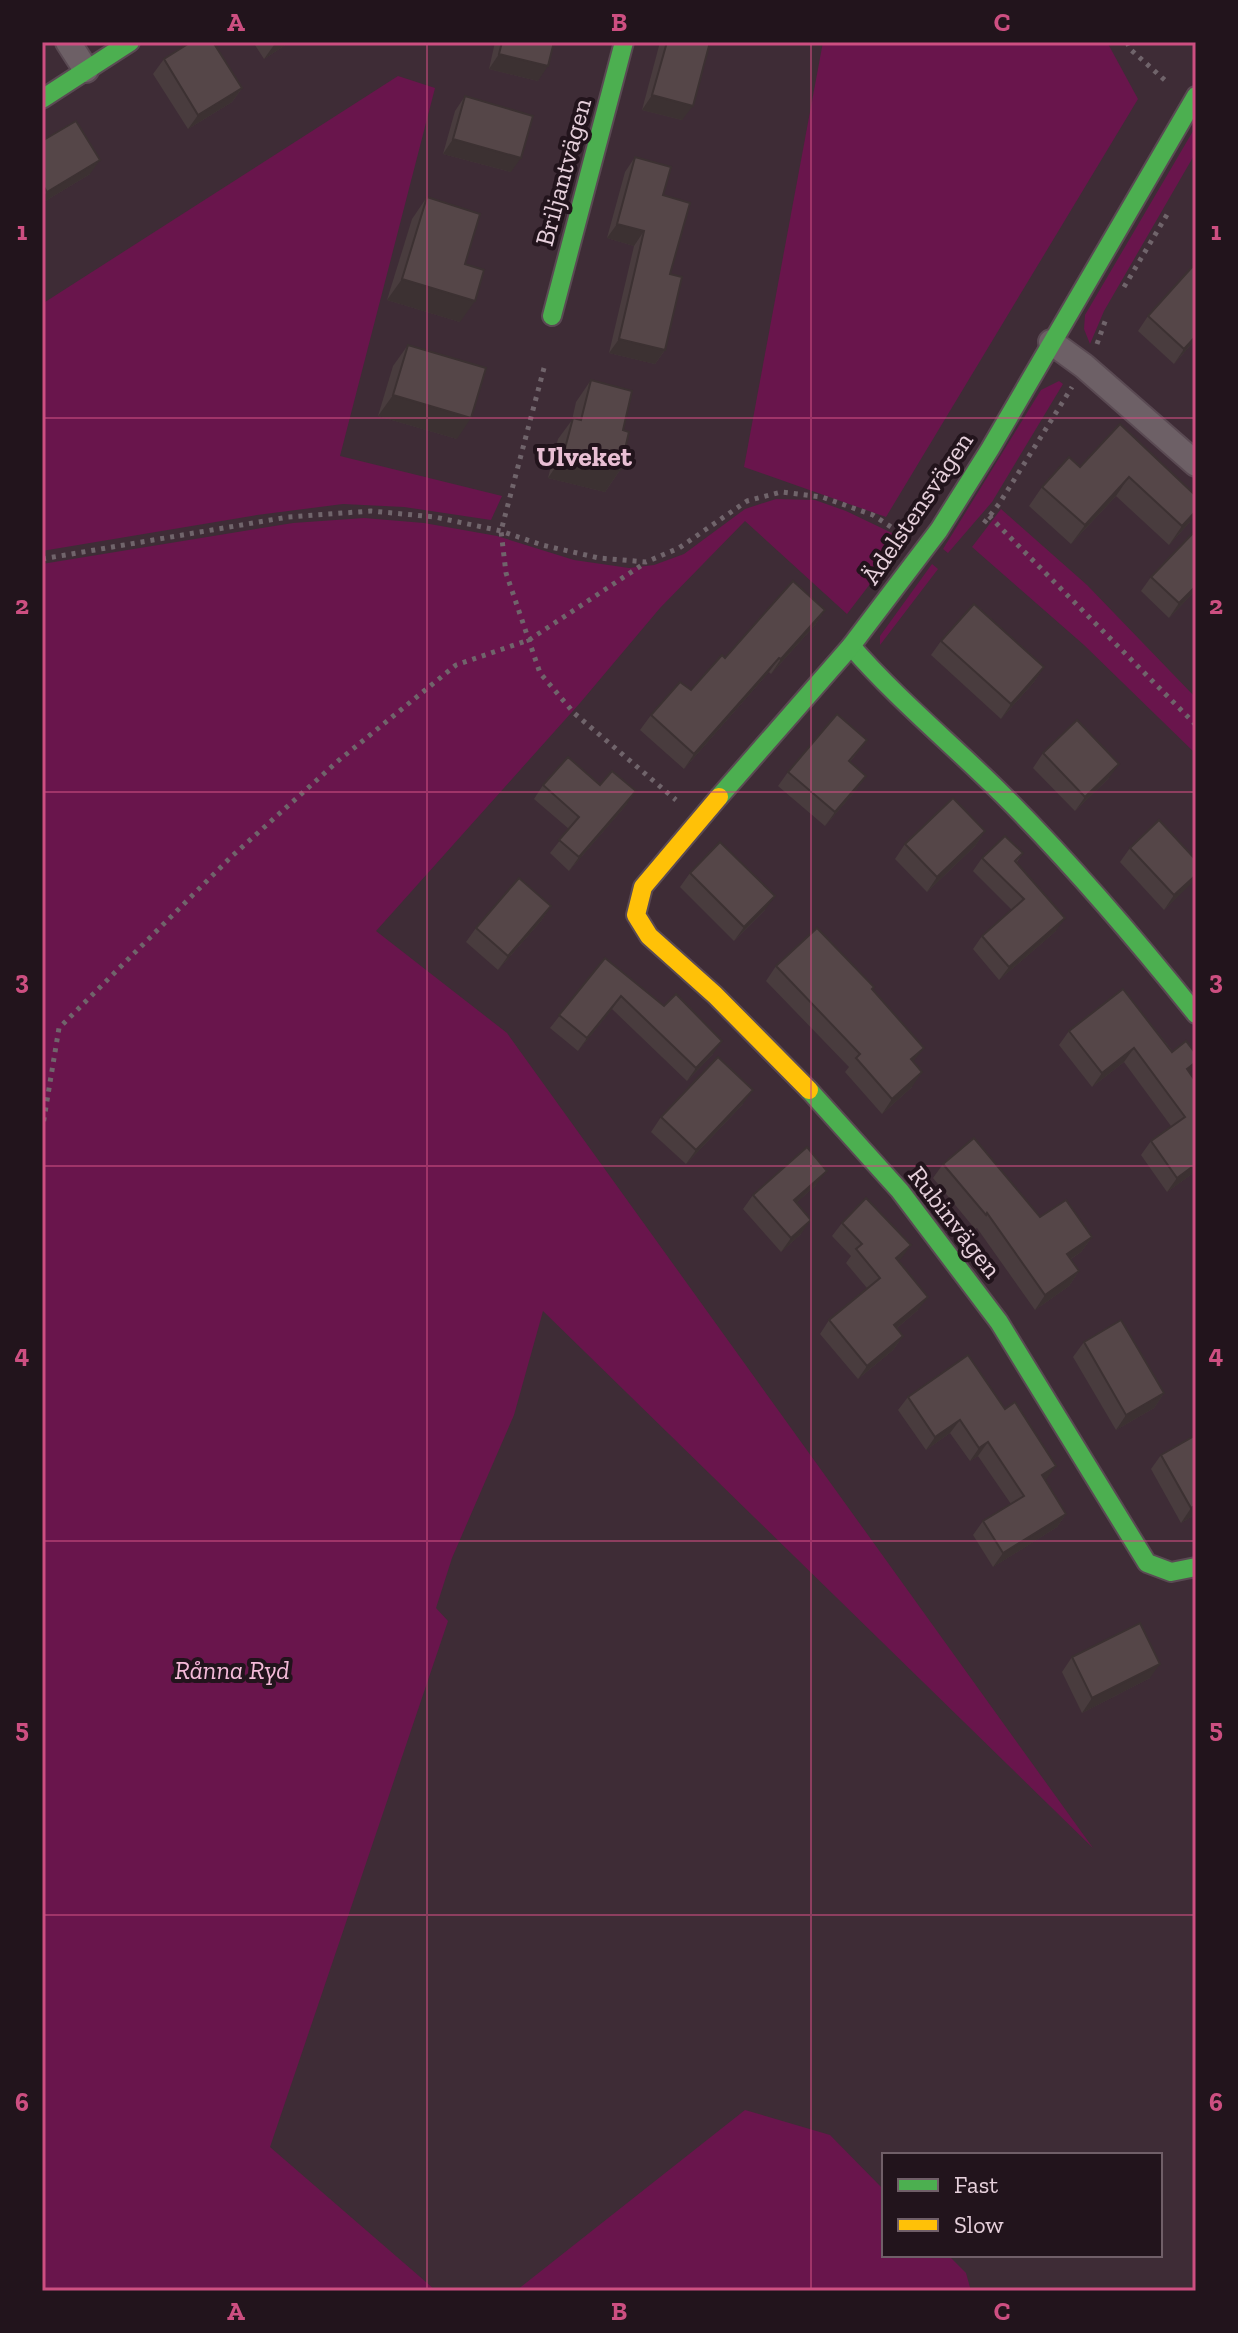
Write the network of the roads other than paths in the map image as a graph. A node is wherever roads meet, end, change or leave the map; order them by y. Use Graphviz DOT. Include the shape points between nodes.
graph roads {
  1 [pos="68,42"];
  2 [pos="130,42"];
  3 [pos="624,42"];
  4 [pos="86,70"];
  5 [pos="1196,96"];
  6 [pos="42,99"];
  7 [pos="552,316"];
  8 [pos="1051,342"];
  9 [pos="1196,464"];
  10 [pos="851,646"];
  11 [pos="636,915"];
  12 [pos="1196,1014"];
  13 [pos="1196,1567"];
  1 -- 4 [label="street"];
  2 -- 4 [label="street"];
  3 -- 7 [label="street, Briljantvägen"];
  4 -- 6 [label="street"];
  5 -- 8 [label="street, Ädelstensvägen"];
  8 -- 9 [label="street"];
  8 -- 10 [label="street, Ädelstensvägen" via="939,530"];
  10 -- 11 [label="street, Ädelstensvägen" via="643,887"];
  10 -- 12 [label="street" via="1056,848"];
  11 -- 13 [label="street, Rubinvägen" via="649,936 784,1063 900,1191 999,1322 1147,1563 1164,1573"];
}
